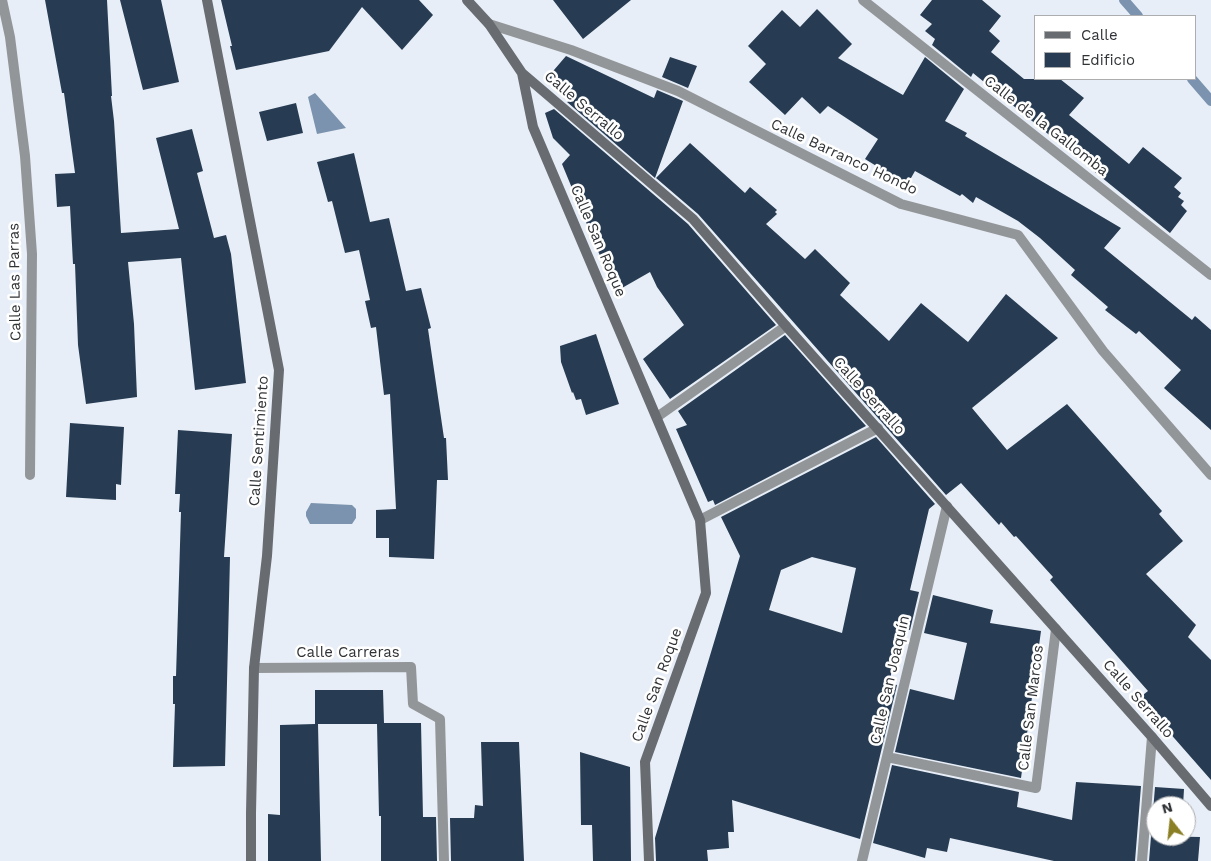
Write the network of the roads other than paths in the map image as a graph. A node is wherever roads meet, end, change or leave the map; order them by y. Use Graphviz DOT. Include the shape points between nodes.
graph roads {
  1 [pos="2,0"];
  2 [pos="207,0"];
  3 [pos="467,0"];
  4 [pos="863,0"];
  5 [pos="489,24"];
  6 [pos="522,73"];
  7 [pos="1211,275"];
  8 [pos="786,326"];
  9 [pos="657,417"];
  10 [pos="878,428"];
  11 [pos="30,475"];
  12 [pos="1211,475"];
  13 [pos="947,506"];
  14 [pos="700,520"];
  15 [pos="1056,629"];
  16 [pos="254,668"];
  17 [pos="1152,737"];
  18 [pos="887,757"];
  19 [pos="1211,806"];
  20 [pos="251,861"];
  21 [pos="444,861"];
  22 [pos="649,861"];
  23 [pos="862,861"];
  24 [pos="1142,861"];
  1 -- 11 [label="street, Calle Las Parras" via="10,37 25,156 32,254"];
  2 -- 16 [label="street, Calle Sentimiento" via="279,370 267,556"];
  3 -- 5 [label="street, Calle Serrallo"];
  4 -- 7 [label="street, Calle de la Gallomba"];
  5 -- 6 [label="street, Calle Serrallo"];
  5 -- 12 [label="street, Calle Barranco Hondo" via="571,50 678,91 901,204 1018,234 1103,351"];
  6 -- 8 [label="street, Calle Serrallo" via="693,219"];
  6 -- 9 [label="street, Calle San Roque" via="533,127"];
  8 -- 9 [label="street"];
  8 -- 10 [label="street, Calle Serrallo"];
  9 -- 14 [label="street, Calle San Roque"];
  10 -- 13 [label="street, Calle Serrallo"];
  10 -- 14 [label="street"];
  13 -- 15 [label="street, Calle Serrallo"];
  13 -- 18 [label="street, Calle San Joaquín"];
  14 -- 22 [label="street, Calle San Roque" via="706,593 645,762"];
  15 -- 17 [label="street, Calle Serrallo"];
  15 -- 18 [label="street, Calle San Marcos" via="1036,788"];
  16 -- 20 [label="street, Calle Sentimiento"];
  16 -- 21 [label="street, Calle Carreras" via="411,667 412,704 440,719"];
  17 -- 19 [label="street, Calle Serrallo"];
  17 -- 24 [label="street"];
  18 -- 23 [label="street, Calle San Joaquín"];
}
